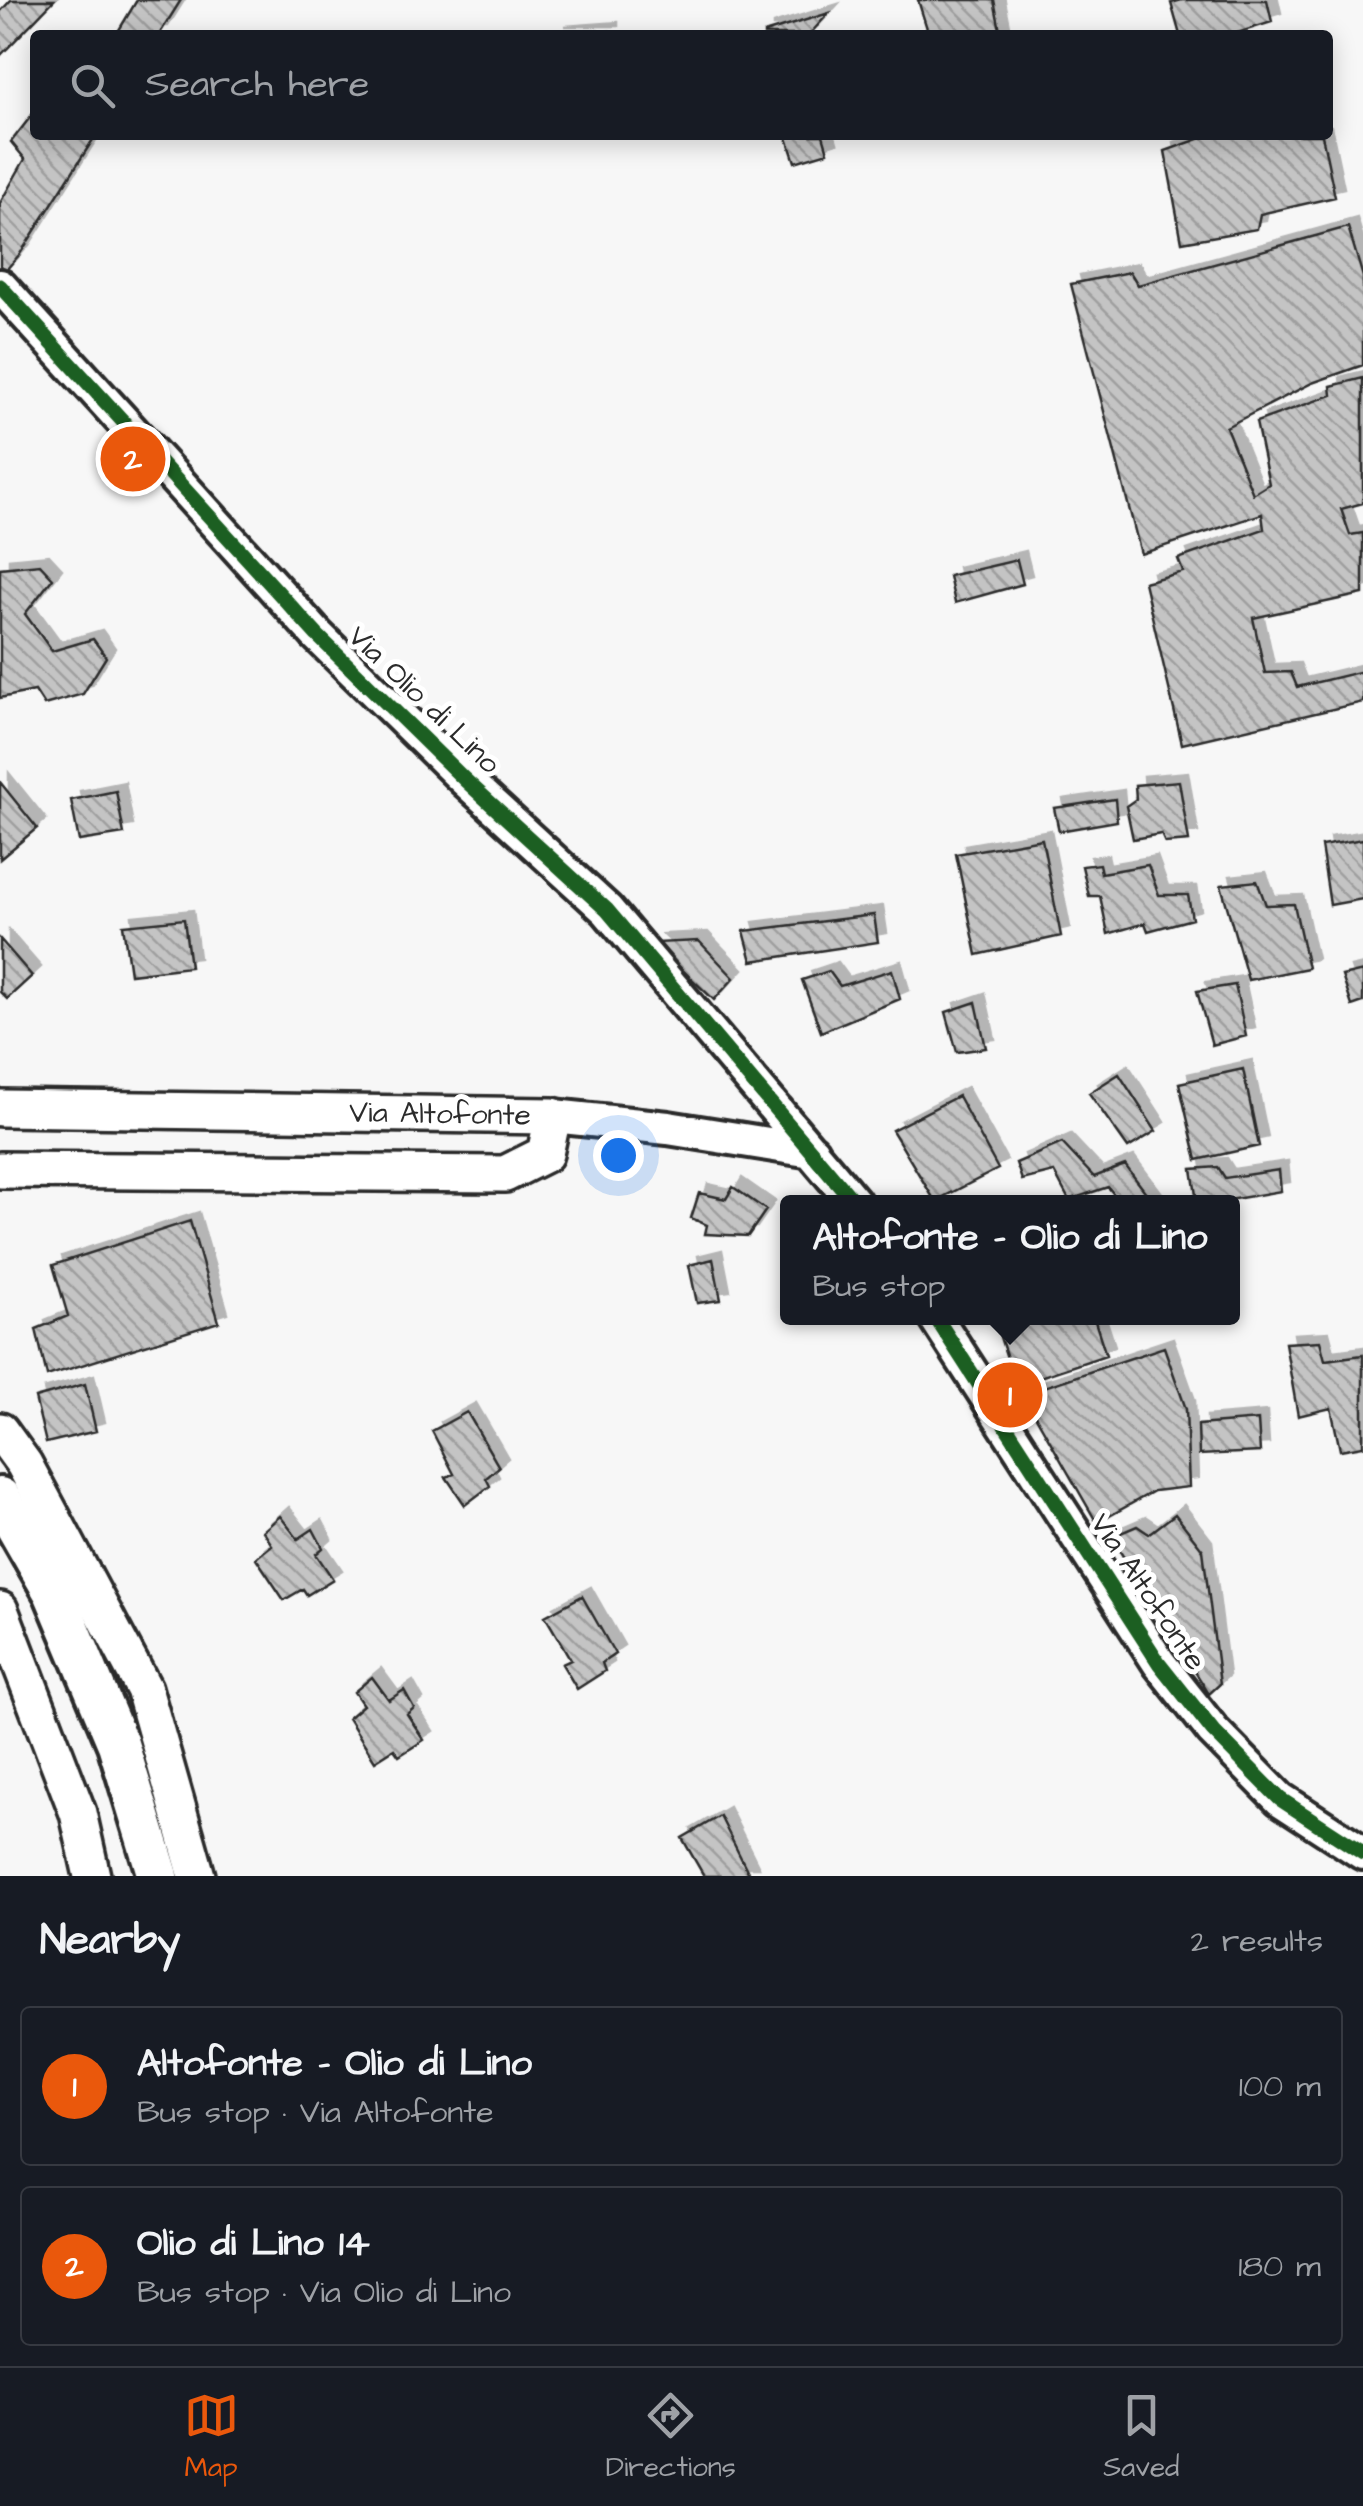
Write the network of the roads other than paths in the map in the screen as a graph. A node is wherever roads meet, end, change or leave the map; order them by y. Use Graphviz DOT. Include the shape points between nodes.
graph roads {
  1 [pos="0,286"];
  2 [pos="0,1108"];
  3 [pos="553,1116"];
  4 [pos="812,1151"];
  5 [pos="0,1170"];
  6 [pos="848,1195"];
  7 [pos="941,1325"];
  8 [pos="0,1431"];
  9 [pos="0,1498"];
  10 [pos="0,1610"];
  11 [pos="1363,1853"];
  12 [pos="92,1876"];
  13 [pos="158,1876"];
  14 [pos="197,1876"];
  1 -- 4 [label="street, Via Olio di Lino" via="317,635 607,910"];
  2 -- 3 [label="main road, Via Altofonte"];
  3 -- 4 [label="street, Via Altofonte"];
  3 -- 5 [label="main road" via="545,1154 505,1174"];
  4 -- 6 [label="street"];
  7 -- 11 [label="street, Via Altofonte" via="1159,1663 1212,1731 1280,1799"];
  8 -- 14 [label="main road" via="144,1689"];
  9 -- 13 [label="main road" via="54,1592 111,1727"];
  10 -- 12 [label="main road" via="78,1813"];
}
